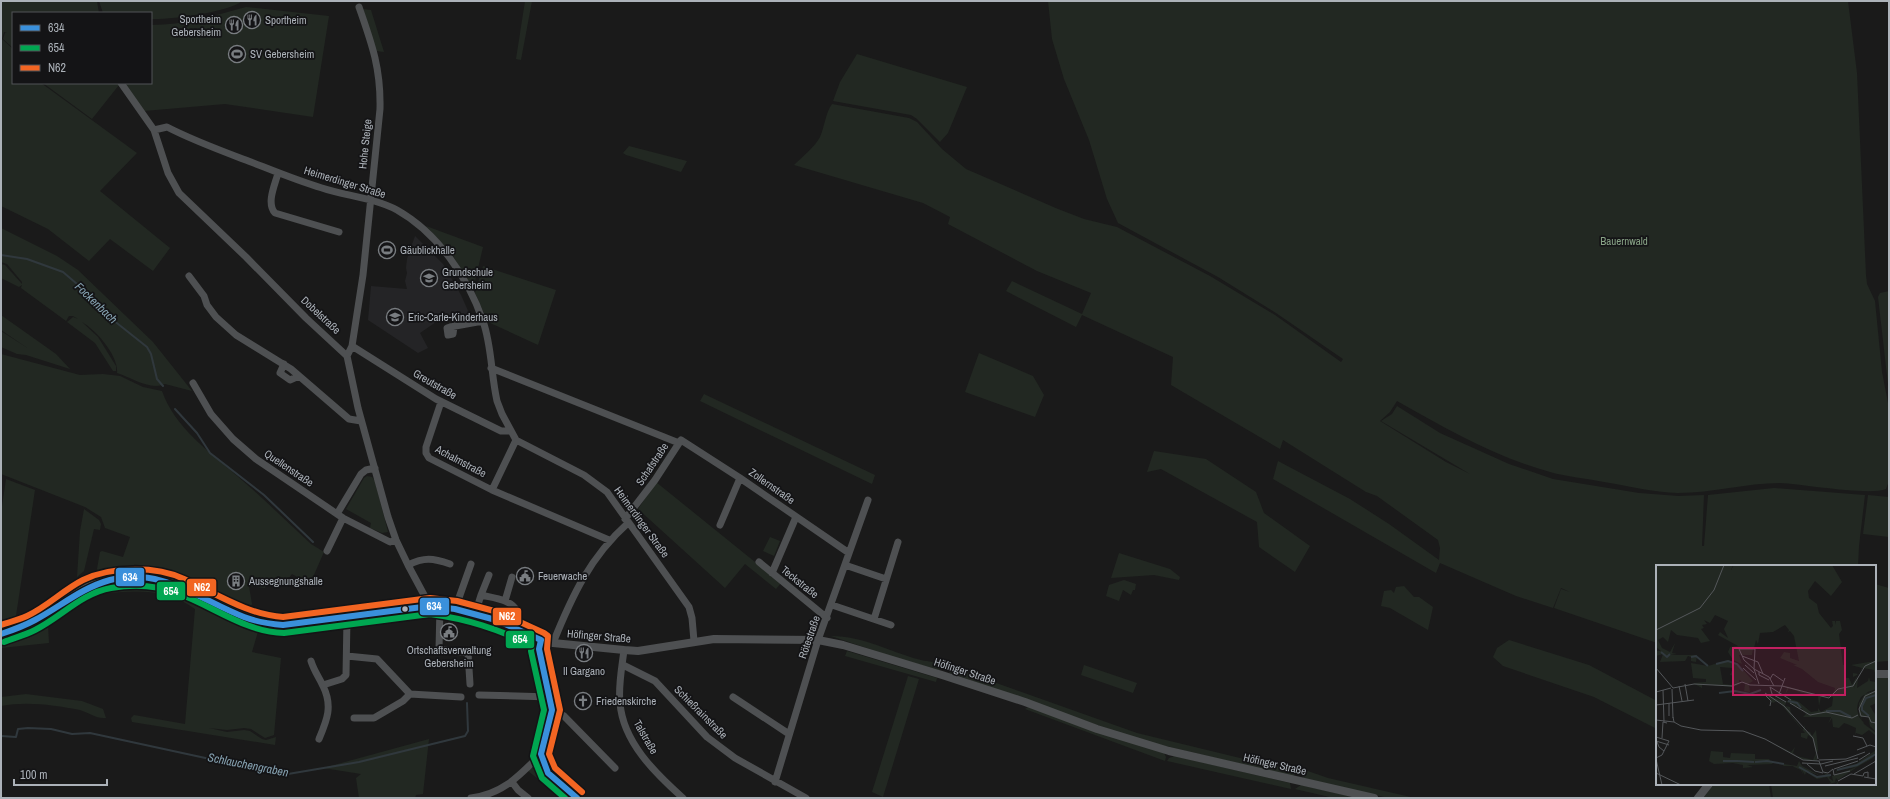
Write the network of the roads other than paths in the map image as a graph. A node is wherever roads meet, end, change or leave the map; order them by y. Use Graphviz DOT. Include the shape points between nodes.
graph roads {
  1 [pos="359,7"];
  2 [pos="122,84"];
  3 [pos="154,130"];
  4 [pos="278,173"];
  5 [pos="371,201"];
  6 [pos="339,232"];
  7 [pos="189,276"];
  8 [pos="483,321"];
  9 [pos="454,326"];
  10 [pos="352,346"];
  11 [pos="347,356"];
  12 [pos="491,368"];
  13 [pos="193,383"];
  14 [pos="441,402"];
  15 [pos="361,420"];
  16 [pos="511,431"];
  17 [pos="516,440"];
  18 [pos="680,442"];
  19 [pos="375,468"];
  20 [pos="740,478"];
  21 [pos="492,490"];
  22 [pos="868,500"];
  23 [pos="340,516"];
  24 [pos="796,516"];
  25 [pos="627,521"];
  26 [pos="720,526"];
  27 [pos="396,540"];
  28 [pos="609,540"];
  29 [pos="898,542"];
  30 [pos="327,551"];
  31 [pos="849,553"];
  32 [pos="759,562"];
  33 [pos="450,564"];
  34 [pos="471,564"];
  35 [pos="408,565"];
  36 [pos="845,565"];
  37 [pos="772,573"];
  38 [pos="489,575"];
  39 [pos="512,577"];
  40 [pos="886,579"];
  41 [pos="481,595"];
  42 [pos="505,601"];
  43 [pos="832,605"];
  44 [pos="430,606"];
  45 [pos="440,607"];
  46 [pos="455,610"];
  47 [pos="475,614"];
  48 [pos="347,618"];
  49 [pos="827,618"];
  50 [pos="874,619"];
  51 [pos="891,625"];
  52 [pos="514,627"];
  53 [pos="1,634"];
  54 [pos="541,640"];
  55 [pos="818,640"];
  56 [pos="694,641"];
  57 [pos="553,643"];
  58 [pos="624,650"];
  59 [pos="347,656"];
  60 [pos="311,661"];
  61 [pos="623,665"];
  62 [pos="1876,674"];
  63 [pos="1889,674"];
  64 [pos="470,684"];
  65 [pos="323,685"];
  66 [pos="410,694"];
  67 [pos="479,695"];
  68 [pos="461,697"];
  69 [pos="551,697"];
  70 [pos="733,697"];
  71 [pos="552,710"];
  72 [pos="354,718"];
  73 [pos="789,734"];
  74 [pos="319,739"];
  75 [pos="541,754"];
  76 [pos="616,768"];
  77 [pos="512,782"];
  78 [pos="775,782"];
  79 [pos="1708,785"];
  80 [pos="471,798"];
  81 [pos="528,798"];
  82 [pos="577,798"];
  83 [pos="682,798"];
  84 [pos="806,798"];
  85 [pos="1374,798"];
  86 [pos="1698,798"];
  1 -- 5 [label="street, Hohe Steige" via="375,52 380,86"];
  2 -- 3 [label="street, Dobelstraße"];
  3 -- 4 [label="street, Heimerdinger Straße" via="167,127 195,142"];
  3 -- 11 [label="street, Dobelstraße" via="168,173 179,193"];
  4 -- 5 [label="street, Heimerdinger Straße"];
  4 -- 6 [label="street" via="271,203 275,213"];
  5 -- 8 [label="street, Heimerdinger Straße" via="397,210 421,228 441,248 457,269"];
  5 -- 10 [label="street, Hohe Steige"];
  7 -- 15 [label="street" via="216,317 236,335 284,364 280,373 290,380 299,376 349,418"];
  8 -- 9 [label="street"];
  8 -- 12 [label="street, Heimerdinger Straße"];
  10 -- 11 [label="street, Hohe Steige"];
  10 -- 14 [label="street, Greutstraße"];
  11 -- 15 [label="street"];
  12 -- 16 [label="street, Heimerdinger Straße" via="497,401"];
  12 -- 18 [label="street, Zollernstraße"];
  13 -- 23 [label="street, Quellenstraße" via="211,414 233,439 256,459"];
  14 -- 16 [label="street, Greutstraße" via="501,431"];
  14 -- 21 [label="street, Achalmstraße" via="426,453 429,458"];
  15 -- 19 [label="street"];
  16 -- 17 [label="street, Heimerdinger Straße"];
  17 -- 21 [label="street, Achalmstraße"];
  17 -- 25 [label="street, Heimerdinger Straße" via="596,482 607,492"];
  18 -- 20 [label="street, Zollernstraße"];
  18 -- 25 [label="street, Schafstraße"];
  19 -- 23 [label="street" via="361,474"];
  19 -- 27 [label="street"];
  20 -- 24 [label="street, Zollernstraße"];
  20 -- 26 [label="street"];
  21 -- 28 [label="street, Achalmstraße"];
  22 -- 31 [label="street, Rötestraße"];
  23 -- 27 [label="street, Quellenstraße" via="390,542"];
  23 -- 30 [label="street"];
  24 -- 31 [label="street, Zollernstraße"];
  24 -- 37 [label="street"];
  25 -- 28 [label="street, Schafstraße"];
  25 -- 56 [label="street, Heimerdinger Straße" via="689,606"];
  27 -- 35 [label="street"];
  28 -- 57 [label="street, Schafstraße" via="586,574"];
  29 -- 40 [label="street"];
  31 -- 36 [label="street, Rötestraße"];
  32 -- 37 [label="street, Teckstraße"];
  33 -- 35 [label="street" via="426,558"];
  34 -- 46 [label="street"];
  35 -- 44 [label="street"];
  36 -- 40 [label="street"];
  36 -- 43 [label="street, Rötestraße"];
  37 -- 49 [label="street, Teckstraße"];
  38 -- 41 [label="street"];
  39 -- 42 [label="street"];
  40 -- 50 [label="street"];
  41 -- 42 [label="street"];
  41 -- 47 [label="street"];
  42 -- 52 [label="street" via="517,611"];
  43 -- 49 [label="street, Rötestraße"];
  43 -- 50 [label="street"];
  44 -- 45 [label="street, Höfinger Straße"];
  44 -- 48 [label="street, Höfinger Straße"];
  45 -- 46 [label="street, Höfinger Straße"];
  45 -- 64 [label="street" via="439,649 468,653"];
  46 -- 47 [label="street, Höfinger Straße"];
  47 -- 52 [label="street, Höfinger Straße"];
  48 -- 53 [label="street, Höfinger Straße" via="283,625 268,624 179,585 153,578 132,577 109,580 78,592 31,623"];
  48 -- 59 [label="street"];
  49 -- 55 [label="street, Rötestraße"];
  50 -- 51 [label="street"];
  52 -- 54 [label="street, Höfinger Straße"];
  54 -- 57 [label="street, Höfinger Straße"];
  54 -- 69 [label="street" via="539,649"];
  55 -- 56 [label="street, Höfinger Straße" via="760,638"];
  55 -- 73 [label="street, Rötestraße"];
  55 -- 85 [label="street, Höfinger Straße" via="942,675 1169,751"];
  56 -- 58 [label="street, Höfinger Straße" via="638,651"];
  57 -- 58 [label="street, Höfinger Straße"];
  58 -- 61 [label="street, Talstraße"];
  59 -- 65 [label="street" via="345,677"];
  59 -- 66 [label="street" via="377,659"];
  60 -- 65 [label="street" via="314,672"];
  61 -- 78 [label="street, Schießrainstraße" via="655,680 707,737 735,758"];
  61 -- 83 [label="street, Talstraße" via="620,703 630,735 640,753 657,774"];
  62 -- 63 [label="street"];
  65 -- 74 [label="street" via="329,702 329,712"];
  66 -- 68 [label="street"];
  66 -- 72 [label="street" via="374,718"];
  67 -- 69 [label="street"];
  69 -- 71 [label="street"];
  70 -- 73 [label="street"];
  71 -- 75 [label="street"];
  71 -- 76 [label="street" via="564,716"];
  73 -- 78 [label="street, Rötestraße"];
  75 -- 77 [label="street"];
  75 -- 82 [label="street" via="548,773"];
  77 -- 80 [label="street" via="493,793"];
  77 -- 81 [label="street"];
  78 -- 84 [label="street, Schießrainstraße"];
  79 -- 86 [label="street"];
}
